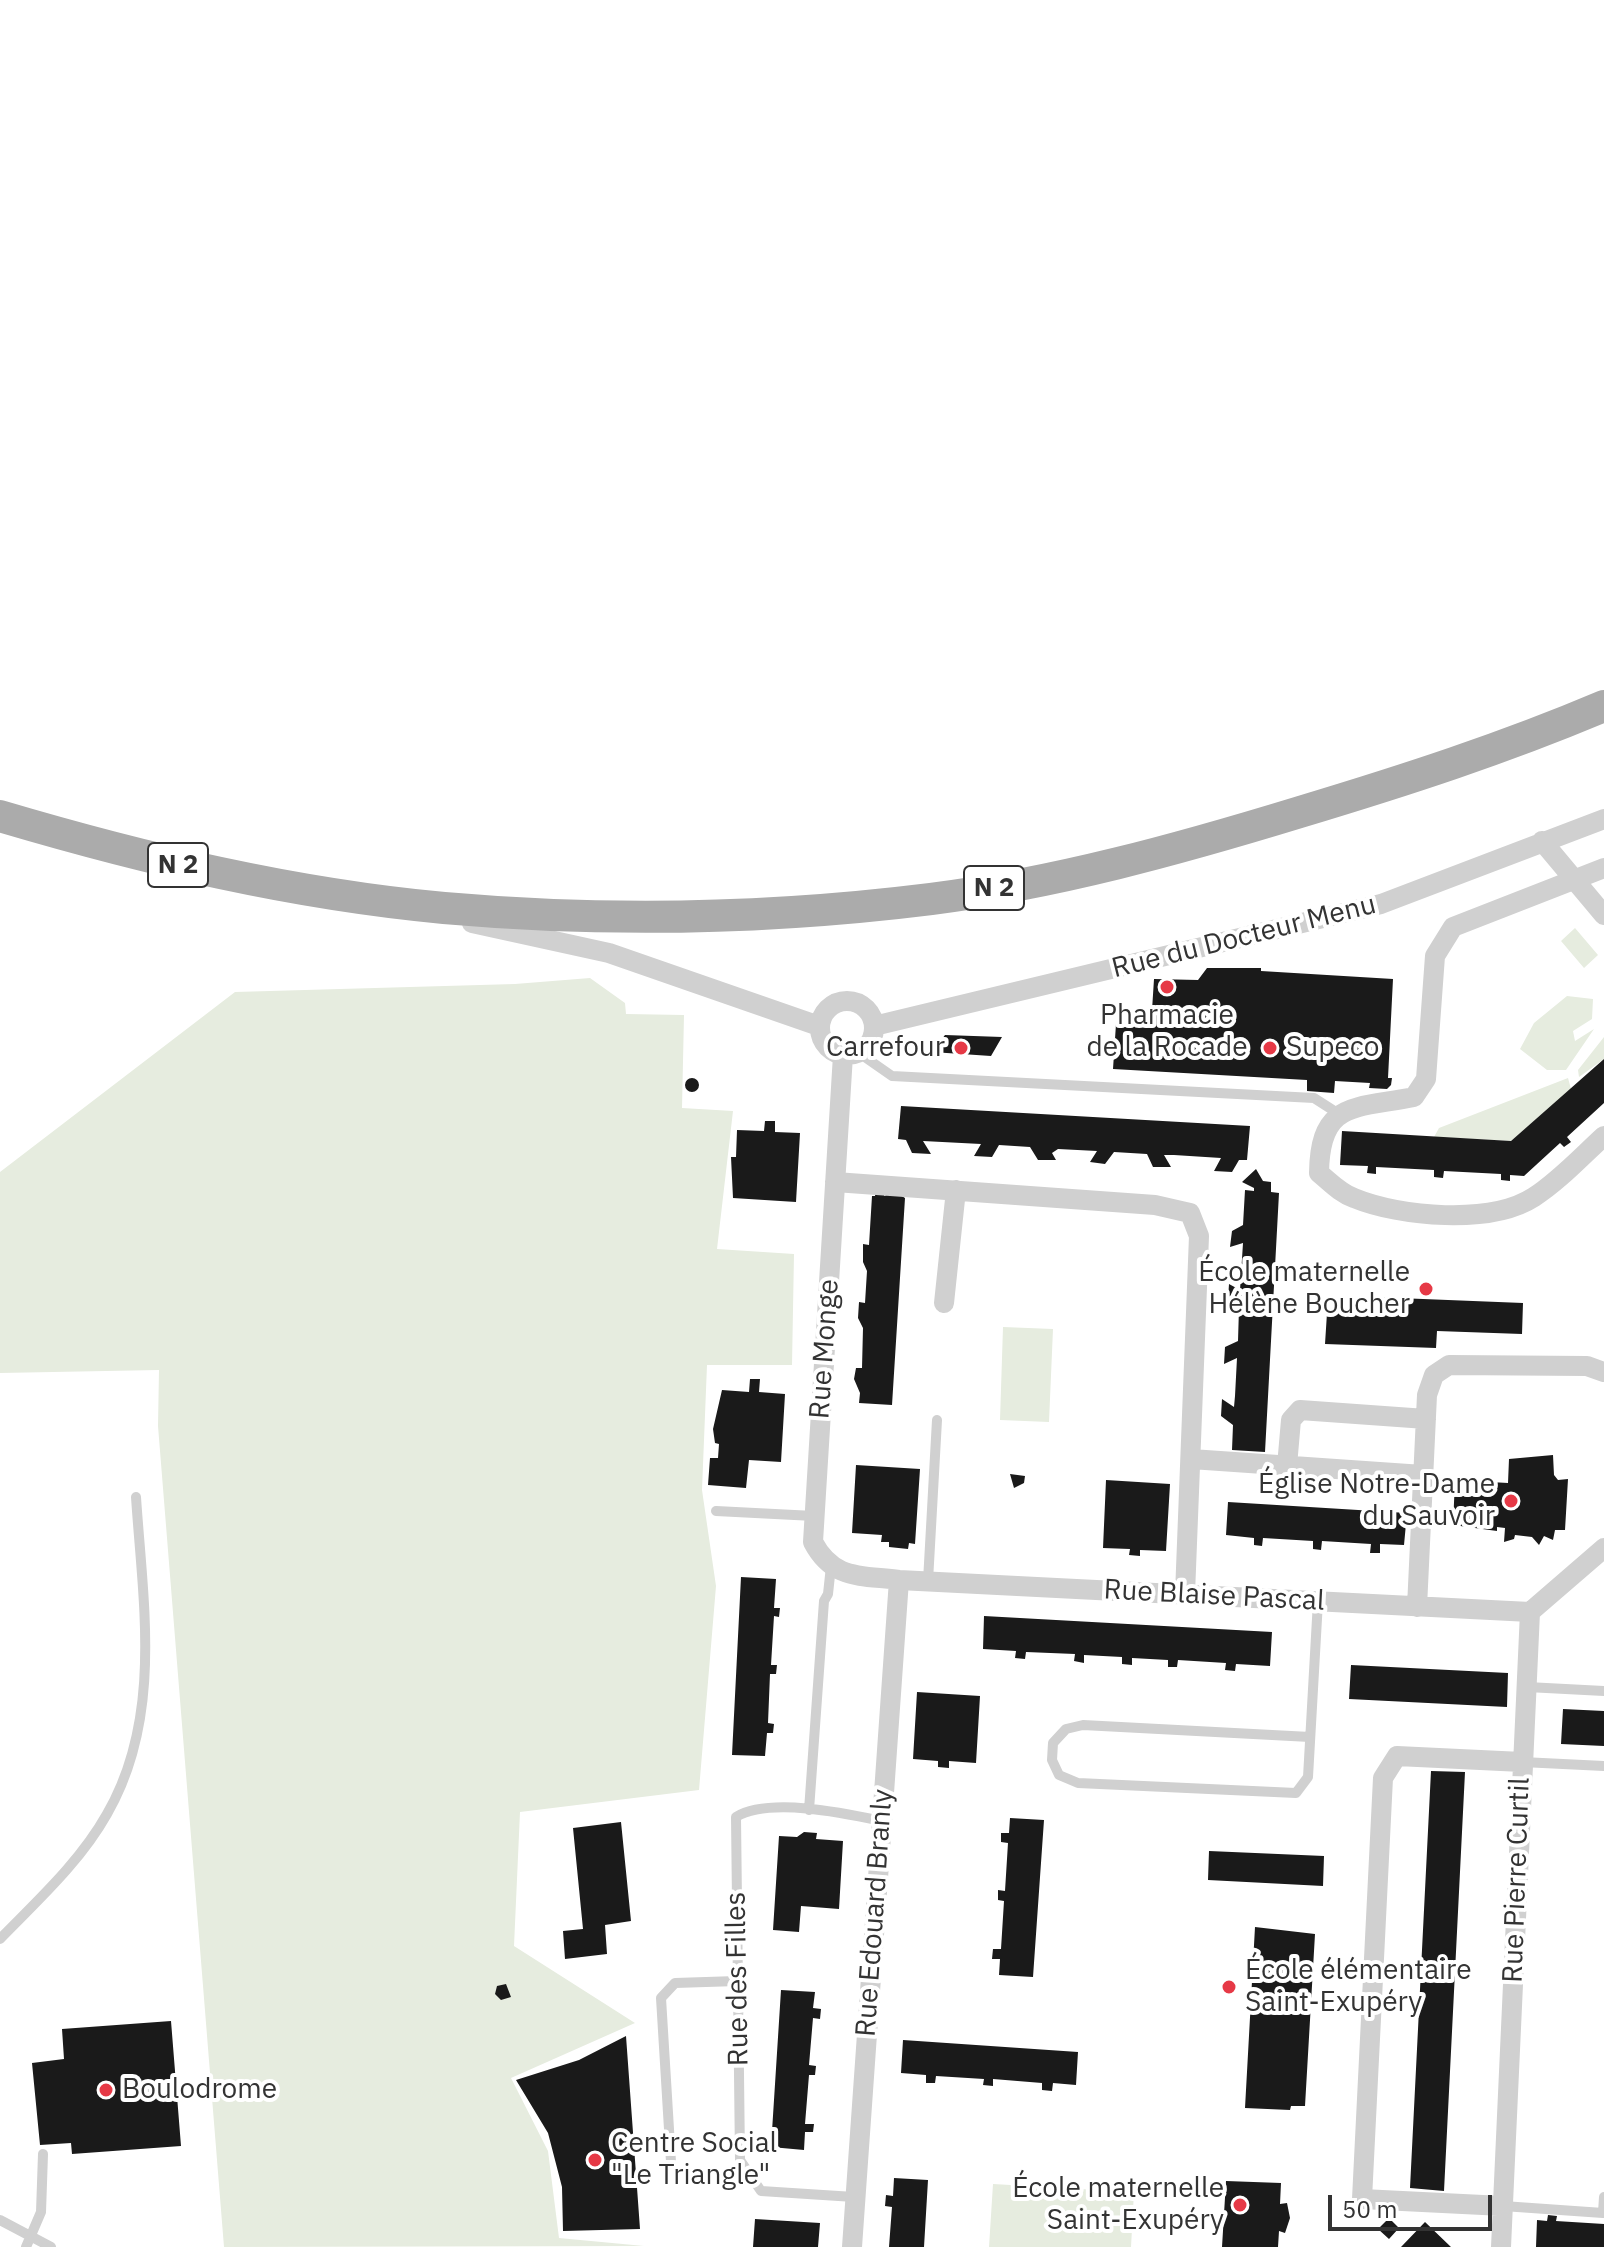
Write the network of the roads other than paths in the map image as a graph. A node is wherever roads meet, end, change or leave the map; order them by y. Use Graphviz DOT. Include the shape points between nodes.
graph roads {
  1 [pos="1604,706"];
  2 [pos="0,816"];
  3 [pos="1604,819"];
  4 [pos="1542,841"];
  5 [pos="1604,868"];
  6 [pos="1573,880"];
  7 [pos="359,897"];
  8 [pos="1604,915"];
  9 [pos="819,1026"];
  10 [pos="874,1026"];
  11 [pos="851,1054"];
  12 [pos="1339,1114"];
  13 [pos="1604,1136"];
  14 [pos="835,1182"];
  15 [pos="956,1190"];
  16 [pos="944,1303"];
  17 [pos="1604,1372"];
  18 [pos="1426,1419"];
  19 [pos="937,1420"];
  20 [pos="1191,1459"];
  21 [pos="1287,1466"];
  22 [pos="1423,1475"];
  23 [pos="136,1497"];
  24 [pos="716,1511"];
  25 [pos="814,1516"];
  26 [pos="1604,1548"];
  27 [pos="831,1566"];
  28 [pos="899,1580"];
  29 [pos="928,1581"];
  30 [pos="1185,1594"];
  31 [pos="1318,1601"];
  32 [pos="1417,1607"];
  33 [pos="1530,1612"];
  34 [pos="1527,1687"];
  35 [pos="1604,1691"];
  36 [pos="1310,1737"];
  37 [pos="1522,1762"];
  38 [pos="1604,1766"];
  39 [pos="809,1810"];
  40 [pos="882,1821"];
  41 [pos="0,1939"];
  42 [pos="737,1981"];
  43 [pos="43,2154"];
  44 [pos="671,2162"];
  45 [pos="854,2197"];
  46 [pos="1604,2197"];
  47 [pos="1503,2206"];
  48 [pos="1604,2213"];
  49 [pos="0,2220"];
  50 [pos="28,2243"];
  51 [pos="51,2247"];
  52 [pos="852,2247"];
  53 [pos="1501,2247"];
  1 -- 7 [label="main road, N 2" via="1443,766 1233,832 1063,875 931,899 702,915 446,908"];
  2 -- 7 [label="main road, N 2" via="172,864"];
  3 -- 4 [label="street, Rue du Docteur Menu"];
  4 -- 6 [label="street"];
  4 -- 10 [label="street, Rue du Docteur Menu" via="1381,904"];
  5 -- 6 [label="street"];
  6 -- 8 [label="street"];
  6 -- 12 [label="street" via="1453,927 1435,956 1422,1089 1414,1097"];
  7 -- 9 [label="street" via="609,953"];
  9 -- 10 [label="street" via="826,1010 842,1001 860,1004"];
  9 -- 11 [label="street" via="828,1048"];
  10 -- 11 [label="street" via="871,1042"];
  11 -- 12 [label="lane" via="892,1076 1314,1098"];
  11 -- 14 [label="street, Rue Monge"];
  12 -- 13 [label="street" via="1331,1119 1320,1149 1319,1173 1332,1185 1378,1206 1461,1216 1533,1198"];
  14 -- 15 [label="street"];
  14 -- 25 [label="street, Rue Monge"];
  15 -- 16 [label="street"];
  15 -- 20 [label="street" via="1155,1205 1190,1213 1199,1236"];
  17 -- 18 [label="street" via="1587,1366 1449,1365 1434,1375"];
  18 -- 21 [label="street" via="1300,1410 1291,1420"];
  18 -- 22 [label="street"];
  19 -- 29 [label="lane"];
  20 -- 21 [label="street"];
  20 -- 30 [label="street"];
  21 -- 22 [label="street"];
  22 -- 32 [label="street"];
  23 -- 41 [label="lane" via="144,1712 121,1787 73,1863"];
  24 -- 25 [label="lane"];
  25 -- 27 [label="street, Rue Monge" via="813,1542 824,1564"];
  26 -- 33 [label="street"];
  27 -- 28 [label="street"];
  27 -- 39 [label="lane"];
  28 -- 29 [label="street, Rue Blaise Pascal"];
  28 -- 40 [label="street, Rue Edouard Branly"];
  29 -- 30 [label="street, Rue Blaise Pascal"];
  30 -- 31 [label="street, Rue Blaise Pascal"];
  31 -- 32 [label="street, Rue Blaise Pascal"];
  31 -- 36 [label="lane"];
  32 -- 33 [label="street, Rue Blaise Pascal"];
  33 -- 34 [label="street, Rue Pierre Curtil"];
  34 -- 35 [label="lane"];
  34 -- 37 [label="street, Rue Pierre Curtil"];
  36 -- 36 [label="lane" via="1308,1777 1296,1793 1078,1783 1059,1775 1052,1760 1053,1743 1066,1729 1083,1725"];
  37 -- 38 [label="lane"];
  37 -- 47 [label="street, Rue Pierre Curtil"];
  37 -- 47 [label="street" via="1397,1756 1383,1778 1362,2199"];
  39 -- 40 [label="lane, Rue des Filles"];
  39 -- 42 [label="lane, Rue des Filles" via="750,1809 736,1817"];
  40 -- 45 [label="street, Rue Edouard Branly"];
  42 -- 44 [label="lane" via="675,1983 661,1998"];
  42 -- 45 [label="lane, Rue des Filles" via="740,2160 761,2191"];
  43 -- 50 [label="lane" via="41,2212"];
  45 -- 52 [label="street, Rue Edouard Branly"];
  46 -- 48 [label="lane"];
  47 -- 48 [label="lane"];
  47 -- 53 [label="street, Rue Pierre Curtil"];
  49 -- 50 [label="lane"];
  50 -- 51 [label="lane"];
}
